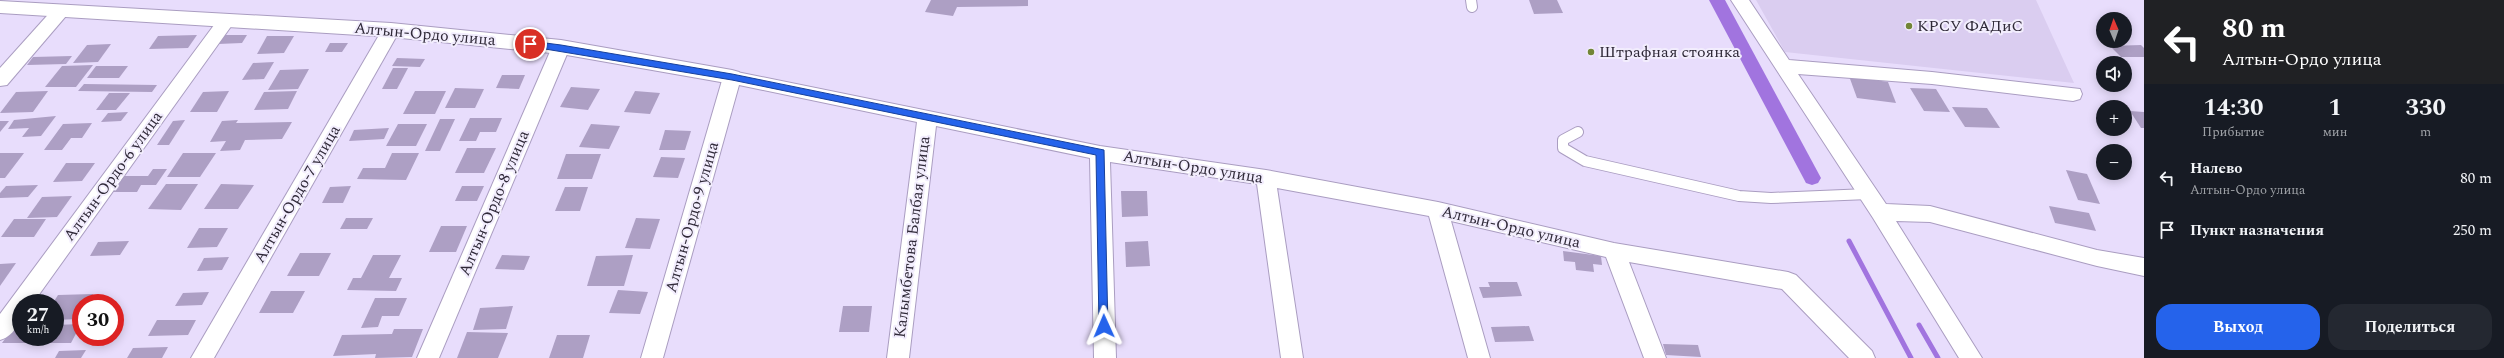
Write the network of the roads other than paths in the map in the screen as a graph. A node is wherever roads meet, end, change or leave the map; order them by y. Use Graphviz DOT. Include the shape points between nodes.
graph roads {
  1 [pos="1740,0"];
  2 [pos="0,7"];
  3 [pos="60,12"];
  4 [pos="226,21"];
  5 [pos="391,30"];
  6 [pos="561,47"];
  7 [pos="1783,66"];
  8 [pos="732,77"];
  9 [pos="0,80"];
  10 [pos="2073,94"];
  11 [pos="927,117"];
  12 [pos="1578,132"];
  13 [pos="1100,153"];
  14 [pos="1266,178"];
  15 [pos="1868,194"];
  16 [pos="1438,210"];
  17 [pos="1884,220"];
  18 [pos="1614,251"];
  19 [pos="2144,268"];
  20 [pos="0,331"];
  21 [pos="202,358"];
  22 [pos="428,358"];
  23 [pos="652,358"];
  24 [pos="898,358"];
  25 [pos="1105,358"];
  26 [pos="1292,358"];
  27 [pos="1478,358"];
  28 [pos="1655,358"];
  29 [pos="1864,358"];
  30 [pos="1971,358"];
  1 -- 7 [label="street"];
  2 -- 3 [label="street, Алтын-Ордо улица"];
  3 -- 4 [label="street, Алтын-Ордо улица"];
  3 -- 9 [label="street"];
  4 -- 5 [label="street, Алтын-Ордо улица"];
  4 -- 20 [label="street, Алтын-Ордо-6 улица"];
  5 -- 6 [label="street, Алтын-Ордо улица"];
  5 -- 21 [label="street, Алтын-Ордо-7 улица"];
  6 -- 8 [label="street, Алтын-Ордо улица"];
  6 -- 22 [label="street, Алтын-Ордо-8 улица"];
  7 -- 10 [label="street" via="1932,78"];
  7 -- 15 [label="street"];
  8 -- 11 [label="street, Алтын-Ордо улица"];
  8 -- 23 [label="street, Алтын-Ордо-9 улица"];
  11 -- 13 [label="street, Алтын-Ордо улица"];
  11 -- 24 [label="street, Калымбетова Балбая улица"];
  12 -- 15 [label="lane" via="1563,140 1563,148 1585,161 1739,196 1771,198"];
  13 -- 14 [label="street, Алтын-Ордо улица"];
  13 -- 25 [label="street"];
  14 -- 16 [label="street, Алтын-Ордо улица"];
  14 -- 26 [label="street"];
  15 -- 17 [label="street"];
  16 -- 18 [label="street, Алтын-Ордо улица"];
  16 -- 27 [label="street"];
  17 -- 19 [label="street" via="1930,214"];
  17 -- 30 [label="street"];
  18 -- 28 [label="street"];
  18 -- 29 [label="street, Алтын-Ордо улица" via="1788,281"];
}
